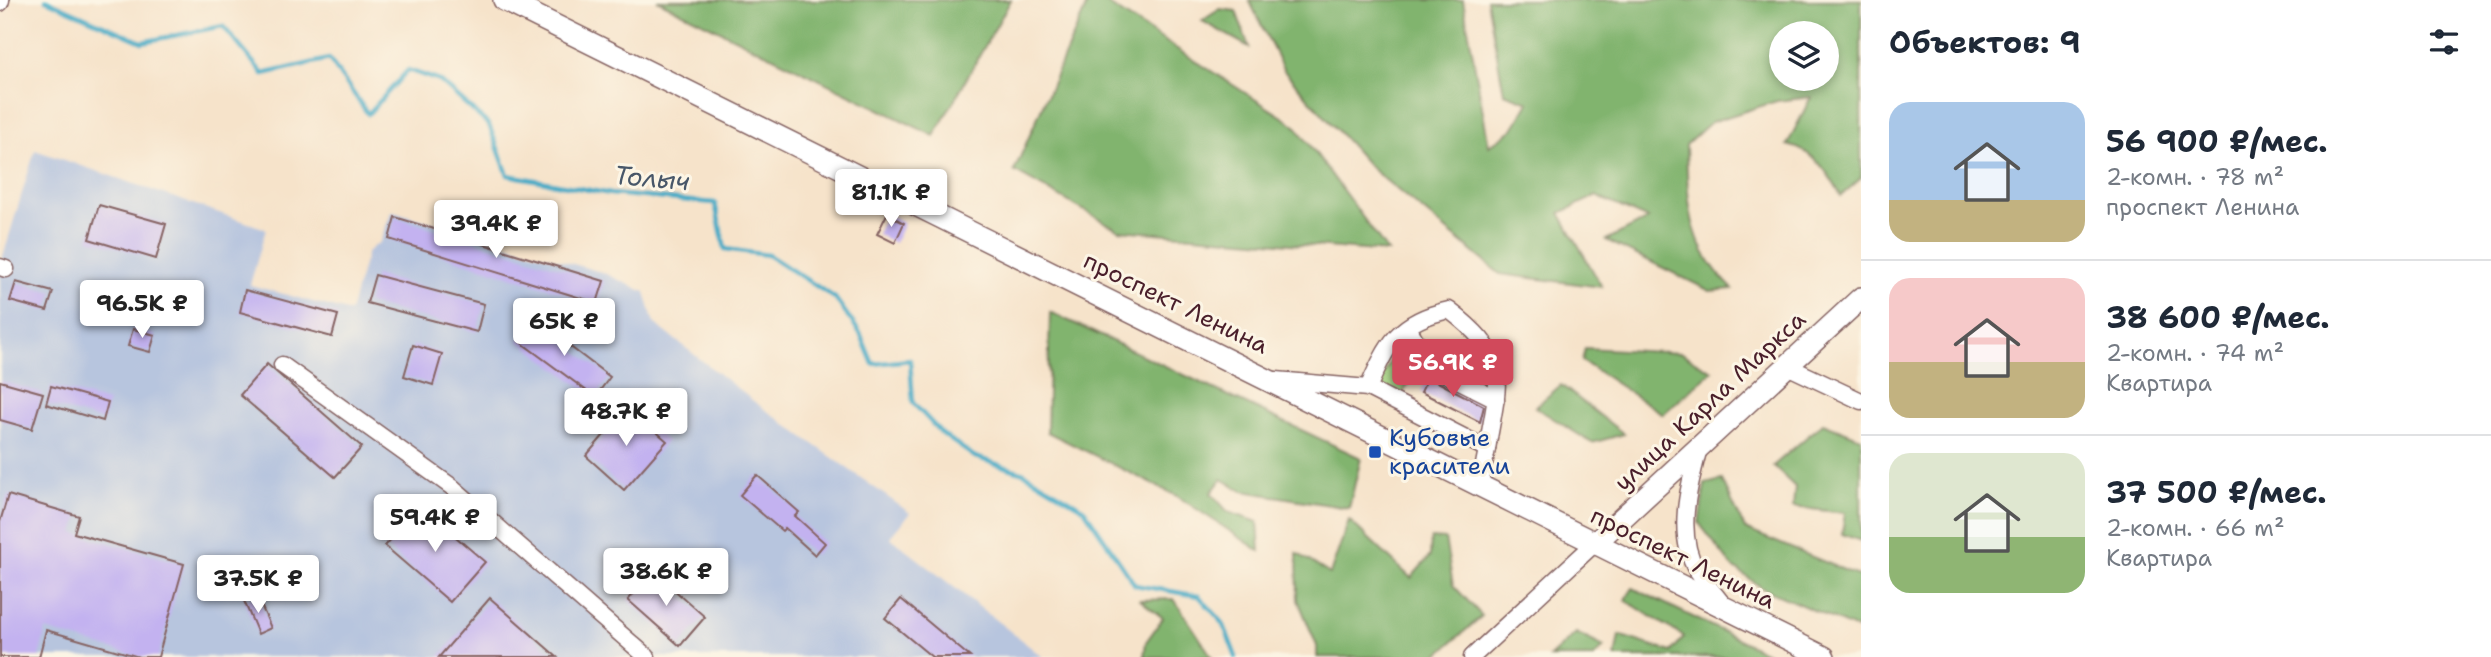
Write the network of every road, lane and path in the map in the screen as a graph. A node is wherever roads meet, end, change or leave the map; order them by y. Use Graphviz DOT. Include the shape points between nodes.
graph roads {
  1 [pos="504,0"];
  2 [pos="1861,298"];
  3 [pos="1408,328"];
  4 [pos="282,365"];
  5 [pos="1787,366"];
  6 [pos="1271,380"];
  7 [pos="1368,388"];
  8 [pos="1496,399"];
  9 [pos="1861,401"];
  10 [pos="1699,447"];
  11 [pos="1487,449"];
  12 [pos="1480,485"];
  13 [pos="1594,544"];
  14 [pos="1725,608"];
  15 [pos="647,657"];
  16 [pos="1472,657"];
  17 [pos="1824,657"];
  1 -- 6 [label="main road, проспект Ленина"];
  2 -- 5 [label="main road, улица Карла Маркса"];
  3 -- 7 [label="street" via="1386,347"];
  3 -- 8 [label="street" via="1432,367"];
  3 -- 8 [label="street" via="1422,316 1449,310 1474,328 1497,361"];
  4 -- 15 [label="street" via="452,487"];
  5 -- 9 [label="street"];
  5 -- 10 [label="main road, улица Карла Маркса"];
  6 -- 7 [label="street"];
  6 -- 12 [label="main road, проспект Ленина"];
  7 -- 11 [label="street"];
  8 -- 11 [label="street"];
  10 -- 13 [label="main road, улица Карла Маркса"];
  10 -- 14 [label="street" via="1687,495 1686,535 1695,569"];
  11 -- 12 [label="street"];
  12 -- 13 [label="main road, проспект Ленина"];
  13 -- 14 [label="main road, проспект Ленина"];
  13 -- 16 [label="street"];
  14 -- 17 [label="main road, проспект Ленина"];
}
